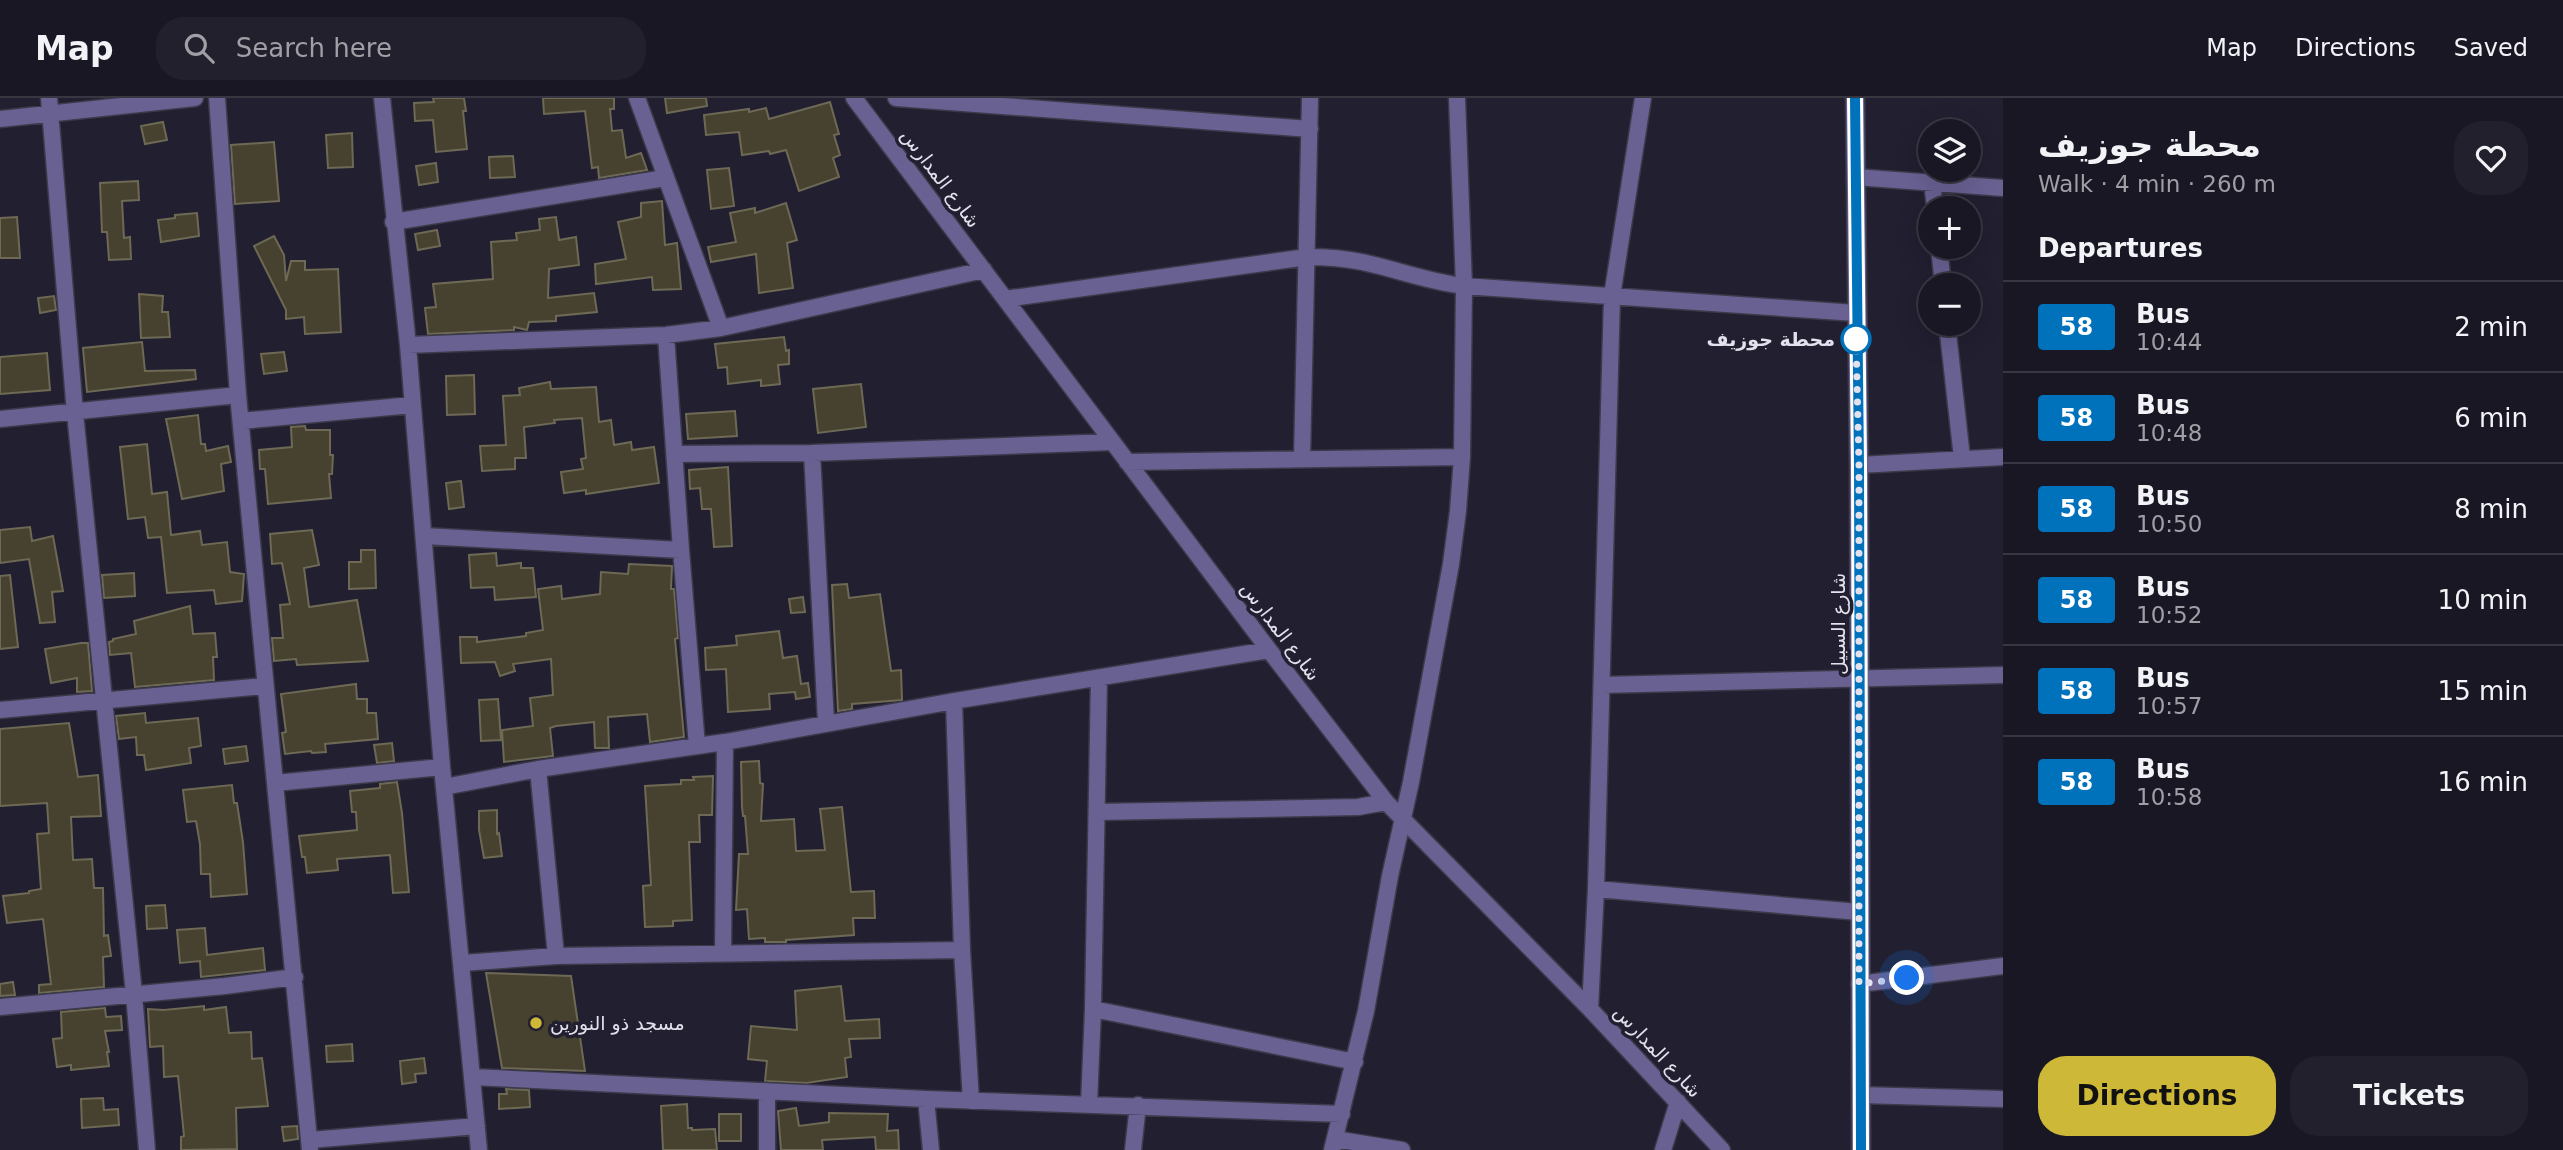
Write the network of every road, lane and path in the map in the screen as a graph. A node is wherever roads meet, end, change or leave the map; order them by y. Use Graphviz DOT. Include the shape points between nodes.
graph roads {
  1 [pos="195,98"];
  2 [pos="217,98"];
  3 [pos="382,98"];
  4 [pos="637,98"];
  5 [pos="854,98"];
  6 [pos="896,98"];
  7 [pos="1124,98"];
  8 [pos="1310,98"];
  9 [pos="1457,98"];
  10 [pos="1643,98"];
  11 [pos="1855,98"];
  12 [pos="930,99"];
  13 [pos="50,105"];
  14 [pos="1126,115"];
  15 [pos="0,119"];
  16 [pos="1310,129"];
  17 [pos="1855,177"];
  18 [pos="665,178"];
  19 [pos="1932,183"];
  20 [pos="2003,188"];
  21 [pos="1934,196"];
  22 [pos="394,222"];
  23 [pos="1307,257"];
  24 [pos="984,270"];
  25 [pos="1464,286"];
  26 [pos="1612,296"];
  27 [pos="1005,299"];
  28 [pos="1856,313"];
  29 [pos="722,328"];
  30 [pos="666,335"];
  31 [pos="1948,336"];
  32 [pos="408,345"];
  33 [pos="237,395"];
  34 [pos="412,405"];
  35 [pos="75,413"];
  36 [pos="0,419"];
  37 [pos="241,421"];
  38 [pos="1112,442"];
  39 [pos="812,453"];
  40 [pos="675,454"];
  41 [pos="1462,457"];
  42 [pos="2003,457"];
  43 [pos="1962,458"];
  44 [pos="1302,459"];
  45 [pos="1128,462"];
  46 [pos="1859,465"];
  47 [pos="424,536"];
  48 [pos="681,550"];
  49 [pos="1269,650"];
  50 [pos="2003,675"];
  51 [pos="1099,678"];
  52 [pos="1858,679"];
  53 [pos="1602,685"];
  54 [pos="265,686"];
  55 [pos="954,701"];
  56 [pos="103,702"];
  57 [pos="0,710"];
  58 [pos="826,722"];
  59 [pos="724,742"];
  60 [pos="697,746"];
  61 [pos="442,767"];
  62 [pos="538,769"];
  63 [pos="275,783"];
  64 [pos="444,787"];
  65 [pos="1386,802"];
  66 [pos="1097,811"];
  67 [pos="1403,819"];
  68 [pos="1596,889"];
  69 [pos="1859,912"];
  70 [pos="962,950"];
  71 [pos="723,954"];
  72 [pos="556,956"];
  73 [pos="462,962"];
  74 [pos="2003,966"];
  75 [pos="295,977"];
  76 [pos="1859,984"];
  77 [pos="134,994"];
  78 [pos="0,1007"];
  79 [pos="1093,1009"];
  80 [pos="1590,1009"];
  81 [pos="1355,1062"];
  82 [pos="472,1077"];
  83 [pos="767,1091"];
  84 [pos="1860,1095"];
  85 [pos="926,1099"];
  86 [pos="2003,1099"];
  87 [pos="971,1101"];
  88 [pos="1678,1102"];
  89 [pos="1089,1104"];
  90 [pos="1138,1105"];
  91 [pos="1342,1114"];
  92 [pos="477,1126"];
  93 [pos="1334,1144"];
  94 [pos="310,1145"];
  95 [pos="147,1150"];
  96 [pos="479,1150"];
  97 [pos="767,1150"];
  98 [pos="931,1150"];
  99 [pos="1133,1150"];
  100 [pos="1402,1150"];
  101 [pos="1664,1150"];
  102 [pos="1721,1150"];
  103 [pos="1861,1150"];
  1 -- 13 [label="street"];
  2 -- 33 [label="street"];
  3 -- 22 [label="street"];
  4 -- 18 [label="street"];
  5 -- 24 [label="street, شارع المدارس"];
  6 -- 12 [label="street"];
  7 -- 14 [label="street"];
  8 -- 16 [label="street"];
  9 -- 25 [label="street"];
  10 -- 26 [label="street"];
  11 -- 17 [label="street, شارع السبيل"];
  12 -- 14 [label="street"];
  13 -- 15 [label="street"];
  13 -- 35 [label="street"];
  14 -- 16 [label="street"];
  16 -- 23 [label="street"];
  17 -- 19 [label="street"];
  17 -- 28 [label="street, شارع السبيل"];
  18 -- 22 [label="street"];
  18 -- 29 [label="street"];
  19 -- 20 [label="street"];
  19 -- 21 [label="street"];
  22 -- 32 [label="street"];
  23 -- 25 [label="street" via="1335,257"];
  23 -- 27 [label="street"];
  23 -- 44 [label="street"];
  24 -- 27 [label="street, شارع المدارس"];
  24 -- 29 [label="street"];
  25 -- 26 [label="street"];
  25 -- 41 [label="street"];
  26 -- 28 [label="street"];
  26 -- 53 [label="street"];
  27 -- 38 [label="street, شارع المدارس"];
  28 -- 46 [label="street, شارع السبيل"];
  29 -- 30 [label="street"];
  30 -- 32 [label="street"];
  30 -- 40 [label="street"];
  31 -- 43 [label="street"];
  32 -- 34 [label="street"];
  33 -- 35 [label="street"];
  33 -- 37 [label="street"];
  34 -- 37 [label="street"];
  34 -- 47 [label="street"];
  35 -- 36 [label="street"];
  35 -- 56 [label="street"];
  37 -- 54 [label="street"];
  38 -- 39 [label="street"];
  38 -- 45 [label="street, شارع المدارس"];
  39 -- 40 [label="street"];
  39 -- 58 [label="street"];
  40 -- 48 [label="street"];
  41 -- 44 [label="street"];
  41 -- 67 [label="street" via="1451,564"];
  42 -- 43 [label="street"];
  43 -- 46 [label="street"];
  44 -- 45 [label="street"];
  45 -- 49 [label="street, شارع المدارس"];
  46 -- 52 [label="street, شارع السبيل"];
  47 -- 48 [label="street"];
  47 -- 61 [label="street"];
  48 -- 60 [label="street"];
  49 -- 51 [label="street"];
  49 -- 65 [label="street, شارع المدارس"];
  50 -- 52 [label="street"];
  51 -- 55 [label="street"];
  51 -- 66 [label="street"];
  52 -- 53 [label="street"];
  52 -- 69 [label="street, شارع السبيل"];
  53 -- 68 [label="street"];
  54 -- 56 [label="street"];
  54 -- 63 [label="street"];
  55 -- 58 [label="street"];
  55 -- 70 [label="street"];
  56 -- 57 [label="street"];
  56 -- 77 [label="street"];
  58 -- 59 [label="street"];
  59 -- 60 [label="street"];
  59 -- 71 [label="street"];
  60 -- 62 [label="street"];
  61 -- 63 [label="street"];
  61 -- 64 [label="street"];
  62 -- 64 [label="street"];
  62 -- 72 [label="street"];
  63 -- 75 [label="street"];
  64 -- 73 [label="street"];
  65 -- 66 [label="street" via="1358,807"];
  65 -- 67 [label="street, شارع المدارس"];
  66 -- 79 [label="street"];
  67 -- 80 [label="street, شارع المدارس"];
  67 -- 81 [label="street"];
  68 -- 69 [label="street"];
  68 -- 80 [label="street"];
  69 -- 76 [label="street, شارع السبيل"];
  70 -- 71 [label="street"];
  70 -- 87 [label="street"];
  71 -- 72 [label="street"];
  72 -- 73 [label="street"];
  73 -- 82 [label="street"];
  74 -- 76 [label="street"];
  75 -- 77 [label="street"];
  75 -- 94 [label="street"];
  76 -- 84 [label="street, شارع السبيل"];
  77 -- 78 [label="street"];
  77 -- 95 [label="street"];
  79 -- 81 [label="street"];
  79 -- 89 [label="street"];
  80 -- 88 [label="street, شارع المدارس"];
  81 -- 91 [label="street"];
  82 -- 83 [label="street"];
  82 -- 92 [label="street"];
  83 -- 85 [label="street"];
  83 -- 97 [label="street"];
  84 -- 86 [label="street"];
  84 -- 103 [label="street, شارع السبيل"];
  85 -- 87 [label="street"];
  85 -- 98 [label="street"];
  87 -- 89 [label="street"];
  88 -- 101 [label="street"];
  88 -- 102 [label="street, شارع المدارس"];
  89 -- 90 [label="street"];
  90 -- 91 [label="street"];
  90 -- 99 [label="street"];
  91 -- 93 [label="street"];
  92 -- 94 [label="street"];
  92 -- 96 [label="street"];
  93 -- 100 [label="street"];
}
